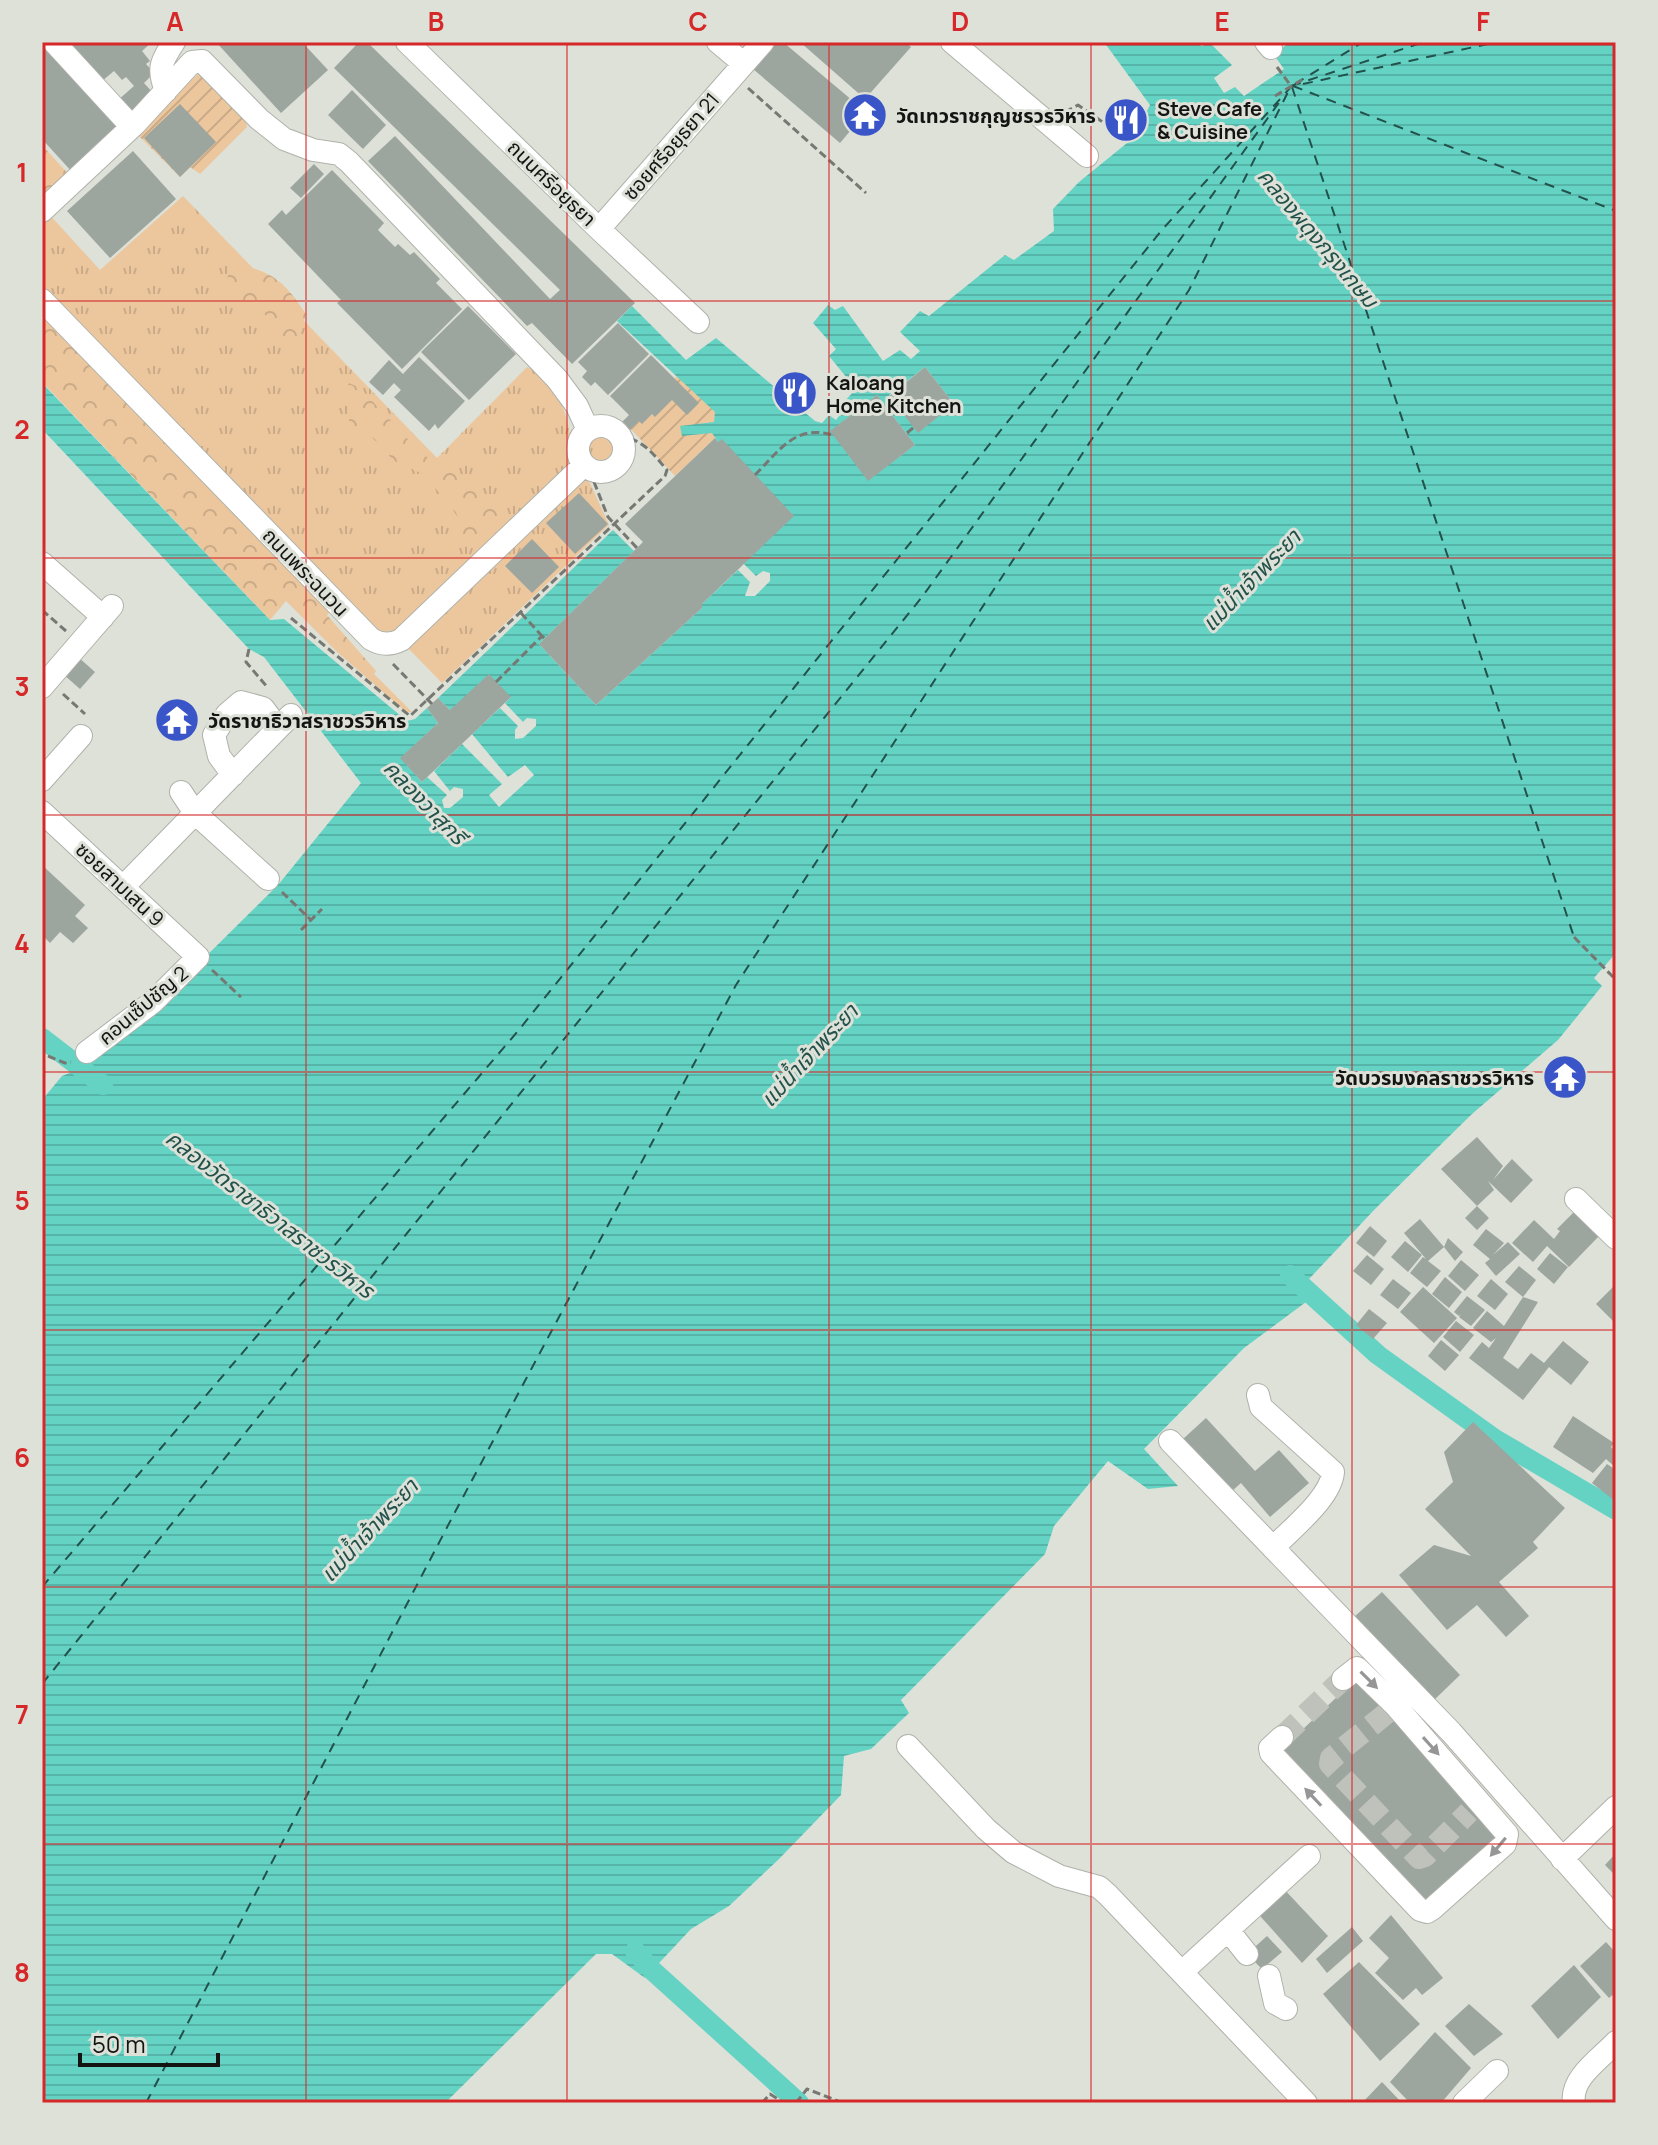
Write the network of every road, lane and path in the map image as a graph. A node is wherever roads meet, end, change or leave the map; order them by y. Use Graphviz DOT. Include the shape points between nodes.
graph roads {
  1 [pos="54,42"];
  2 [pos="174,42"];
  3 [pos="407,42"];
  4 [pos="718,42"];
  5 [pos="763,42"];
  6 [pos="952,42"];
  7 [pos="1271,51"];
  8 [pos="194,52"];
  9 [pos="738,69"];
  10 [pos="1305,78"];
  11 [pos="1291,86"];
  12 [pos="166,91"];
  13 [pos="1275,96"];
  14 [pos="1047,121"];
  15 [pos="1104,123"];
  16 [pos="132,127"];
  17 [pos="1087,156"];
  18 [pos="866,193"];
  19 [pos="42,211"];
  20 [pos="599,229"];
  21 [pos="42,300"];
  22 [pos="698,322"];
  23 [pos="892,400"];
  24 [pos="886,406"];
  25 [pos="914,427"];
  26 [pos="588,430"];
  27 [pos="907,433"];
  28 [pos="833,435"];
  29 [pos="621,437"];
  30 [pos="589,468"];
  31 [pos="755,475"];
  32 [pos="614,524"];
  33 [pos="637,548"];
  34 [pos="42,563"];
  35 [pos="42,610"];
  36 [pos="521,613"];
  37 [pos="291,618"];
  38 [pos="80,643"];
  39 [pos="381,643"];
  40 [pos="249,649"];
  41 [pos="496,682"];
  42 [pos="45,684"];
  43 [pos="428,699"];
  44 [pos="432,704"];
  45 [pos="285,722"];
  46 [pos="83,725"];
  47 [pos="233,775"];
  48 [pos="42,780"];
  49 [pos="181,792"];
  50 [pos="42,812"];
  51 [pos="195,813"];
  52 [pos="268,879"];
  53 [pos="123,887"];
  54 [pos="322,909"];
  55 [pos="311,920"];
  56 [pos="301,930"];
  57 [pos="1574,937"];
  58 [pos="198,957"];
  59 [pos="1616,980"];
  60 [pos="241,997"];
  61 [pos="87,1052"];
  62 [pos="1576,1199"];
  63 [pos="1616,1238"];
  64 [pos="1258,1395"];
  65 [pos="1170,1441"];
  66 [pos="1273,1548"];
  67 [pos="1343,1679"];
  68 [pos="1282,1737"];
  69 [pos="908,1746"];
  70 [pos="1493,1780"];
  71 [pos="1473,1800"];
  72 [pos="1616,1807"];
  73 [pos="1309,1856"];
  74 [pos="1562,1859"];
  75 [pos="1616,1919"];
  76 [pos="1228,1930"];
  77 [pos="1247,1954"];
  78 [pos="1182,1972"];
  79 [pos="1269,1976"];
  80 [pos="1286,2009"];
  81 [pos="1616,2042"];
  82 [pos="1497,2071"];
  83 [pos="762,2103"];
  84 [pos="784,2103"];
  85 [pos="796,2103"];
  86 [pos="843,2103"];
  87 [pos="1306,2103"];
  88 [pos="1464,2103"];
  89 [pos="1574,2103"];
  1 -- 16 [label="street"];
  2 -- 12 [label="street" via="160,66"];
  3 -- 20 [label="street, ถนนศรีอยุธยา"];
  4 -- 9 [label="street"];
  5 -- 9 [label="street, ซอยศรีอยุธยา 21"];
  6 -- 14 [label="street"];
  7 -- 11 [label="path"];
  8 -- 12 [label="street"];
  8 -- 26 [label="street" via="284,139 339,154 349,162 557,379"];
  9 -- 18 [label="path"];
  9 -- 20 [label="street, ซอยศรีอยุธยา 21"];
  10 -- 11 [label="path"];
  11 -- 13 [label="path"];
  12 -- 16 [label="street"];
  14 -- 15 [label="path" via="1078,105"];
  14 -- 17 [label="street"];
  16 -- 19 [label="street"];
  20 -- 22 [label="street, ถนนศรีอยุธยา"];
  21 -- 39 [label="street, ถนนพระฉนวน" via="371,639"];
  23 -- 24 [label="path"];
  25 -- 27 [label="path"];
  26 -- 29 [label="street" via="602,426"];
  26 -- 30 [label="street" via="578,451"];
  28 -- 31 [label="path" via="809,430 799,435"];
  29 -- 30 [label="street" via="624,451 618,465 604,471"];
  29 -- 32 [label="path" via="642,443 667,470"];
  30 -- 32 [label="path"];
  30 -- 39 [label="street" via="401,640"];
  32 -- 33 [label="path"];
  32 -- 36 [label="path"];
  34 -- 38 [label="street" via="107,612"];
  35 -- 38 [label="path"];
  36 -- 41 [label="path" via="544,637"];
  36 -- 43 [label="path"];
  37 -- 43 [label="path" via="406,716"];
  38 -- 42 [label="street"];
  39 -- 43 [label="path" via="389,659"];
  40 -- 45 [label="path" via="246,662"];
  42 -- 46 [label="path"];
  43 -- 44 [label="path"];
  45 -- 47 [label="street"];
  45 -- 47 [label="street" via="241,702 227,714 214,735 219,756"];
  46 -- 48 [label="street"];
  47 -- 51 [label="street"];
  49 -- 51 [label="street"];
  50 -- 53 [label="street, ซอยสามเสน 9"];
  51 -- 52 [label="street"];
  51 -- 53 [label="street"];
  52 -- 55 [label="path"];
  53 -- 58 [label="street, ซอยสามเสน 9"];
  54 -- 55 [label="path"];
  55 -- 56 [label="path"];
  57 -- 59 [label="path"];
  58 -- 60 [label="path"];
  58 -- 61 [label="street, คอนเซ็ปชัญ 2" via="153,1002"];
  62 -- 63 [label="street"];
  64 -- 66 [label="street" via="1261,1407 1333,1472 1326,1493"];
  65 -- 66 [label="street"];
  66 -- 70 [label="street"];
  67 -- 71 [label="street, one-way" via="1357,1668"];
  71 -- 68 [label="street, one-way" via="1507,1834 1506,1842 1432,1909 1423,1911 1271,1753"];
  69 -- 78 [label="street" via="1013,1852 1059,1876 1099,1887"];
  70 -- 71 [label="street"];
  70 -- 74 [label="street"];
  72 -- 74 [label="street"];
  73 -- 76 [label="street"];
  74 -- 75 [label="street"];
  76 -- 77 [label="street"];
  76 -- 78 [label="street"];
  78 -- 87 [label="street"];
  79 -- 80 [label="street" via="1275,2003"];
  81 -- 89 [label="street" via="1580,2078 1572,2093"];
  82 -- 88 [label="street"];
  83 -- 84 [label="path" via="770,2094"];
  85 -- 86 [label="path" via="807,2089"];
}
